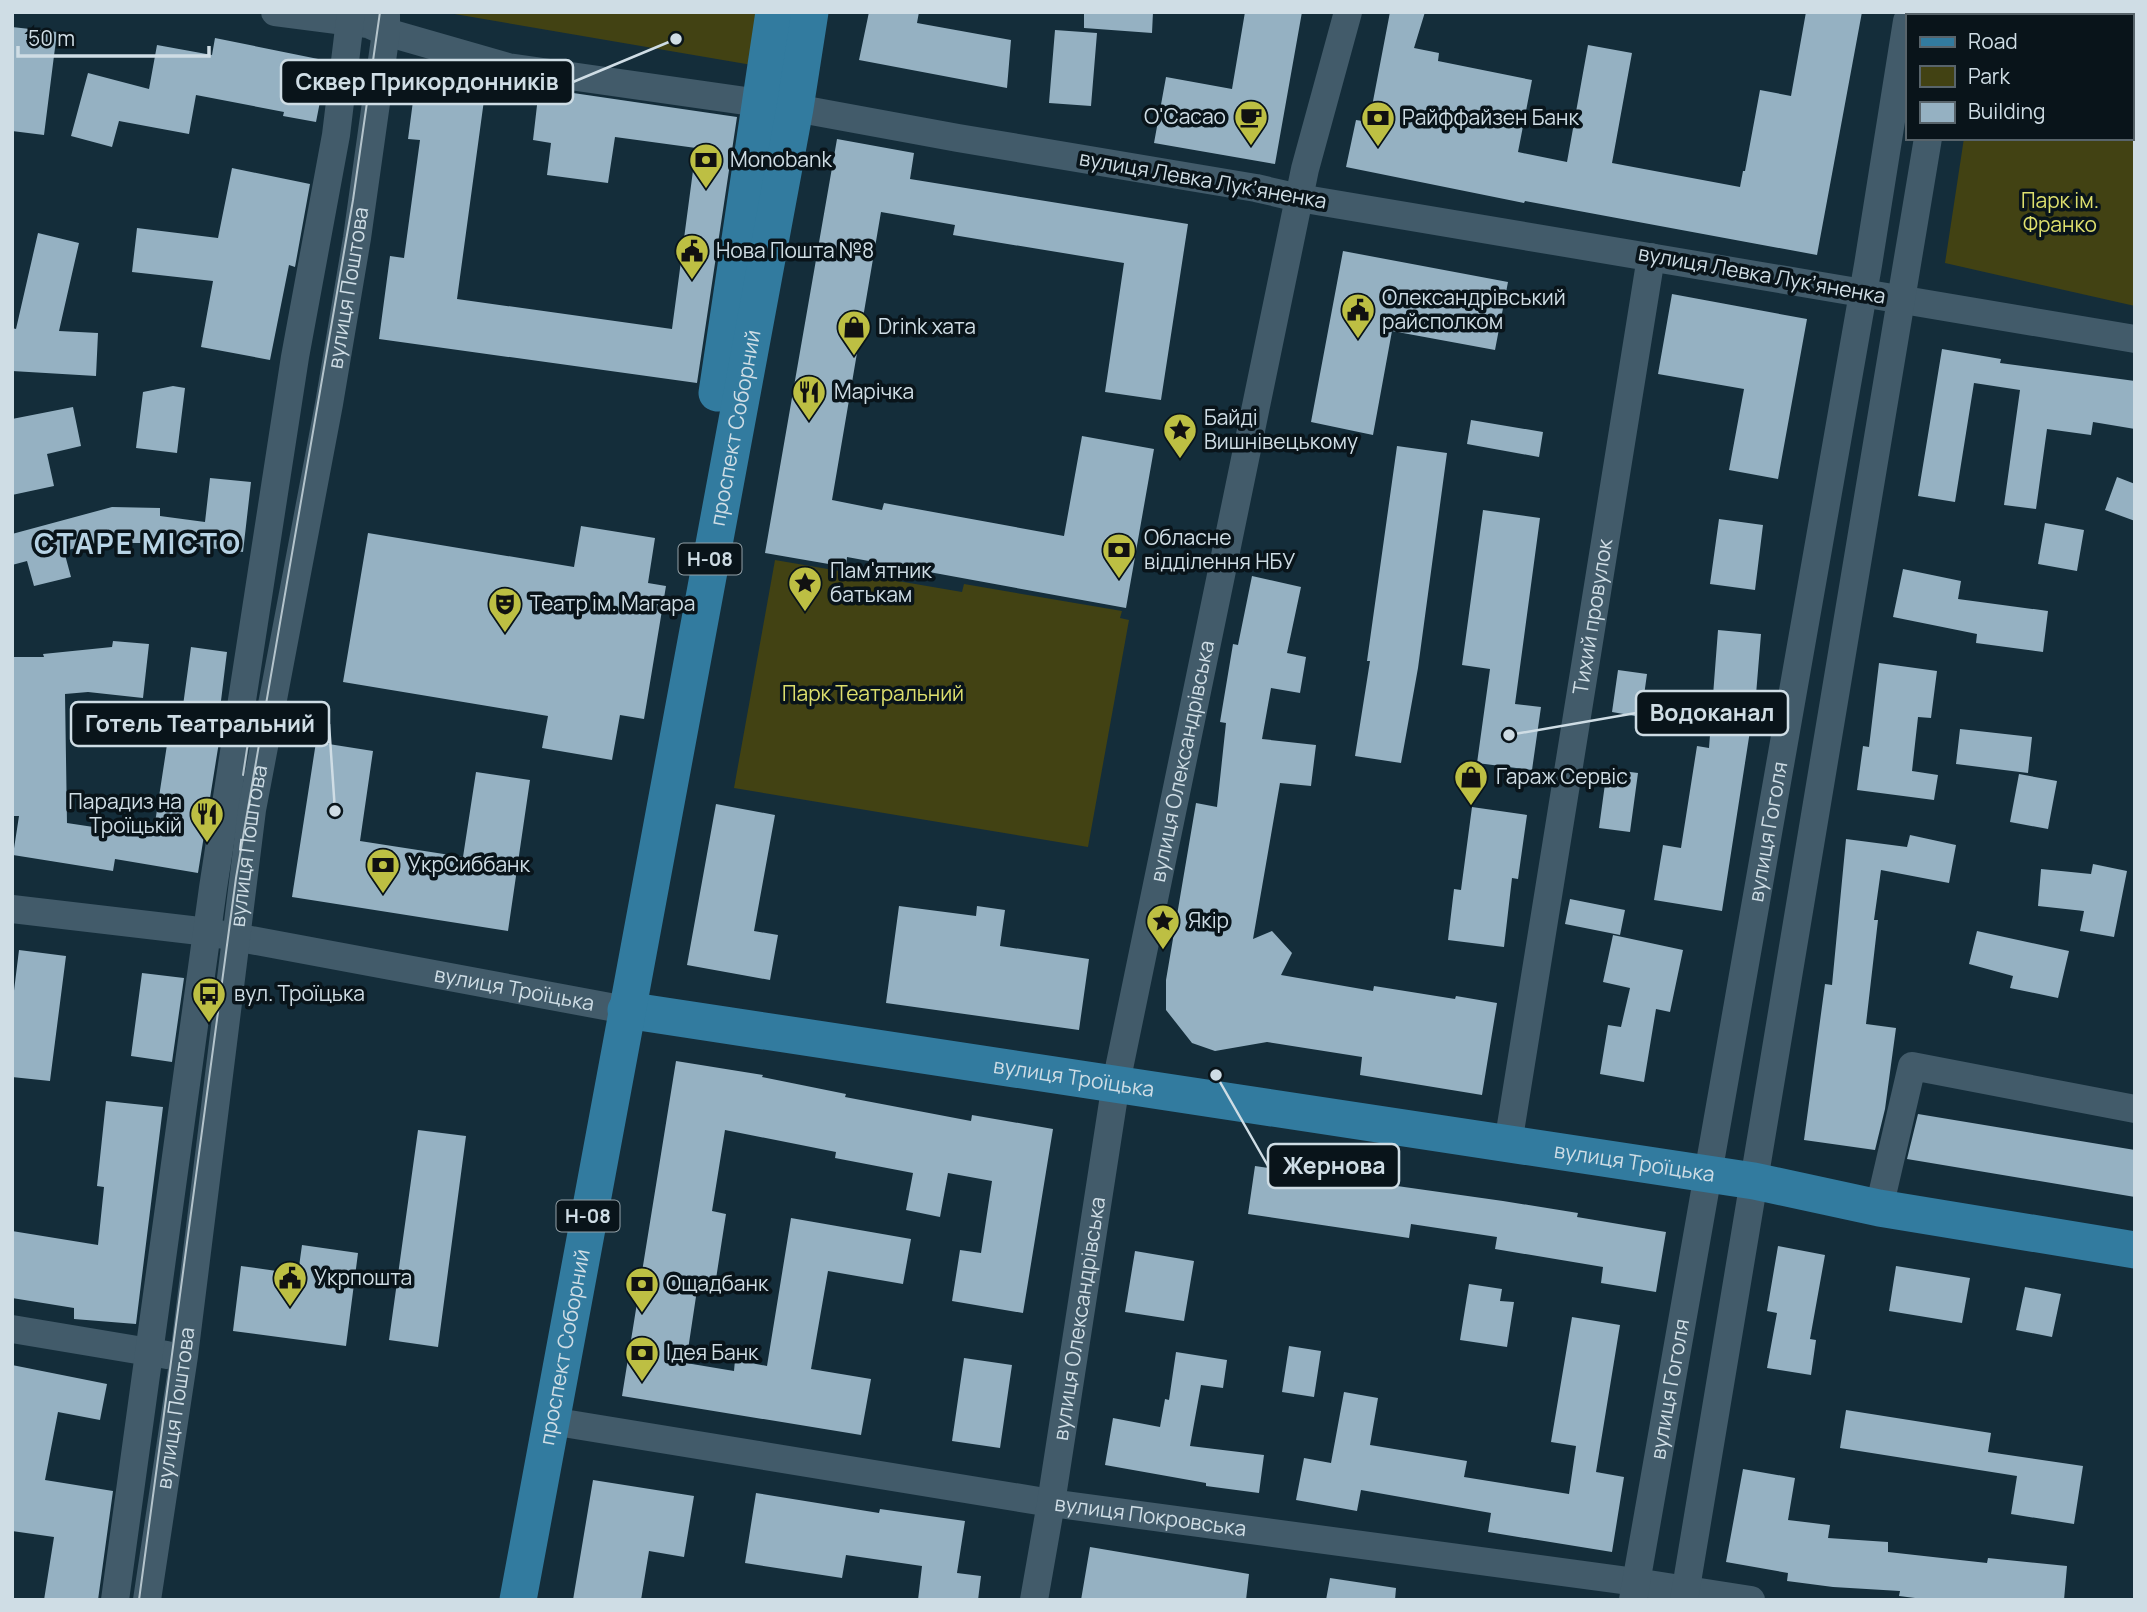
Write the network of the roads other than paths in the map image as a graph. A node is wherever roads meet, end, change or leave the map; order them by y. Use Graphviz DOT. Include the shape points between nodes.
graph roads {
  1 [pos="275,12"];
  2 [pos="774,12"];
  3 [pos="810,12"];
  4 [pos="1348,12"];
  5 [pos="350,17"];
  6 [pos="386,22"];
  7 [pos="1906,28"];
  8 [pos="777,105"];
  9 [pos="1928,140"];
  10 [pos="1299,198"];
  11 [pos="1651,257"];
  12 [pos="1863,293"];
  13 [pos="1900,299"];
  14 [pos="2135,339"];
  15 [pos="12,909"];
  16 [pos="208,932"];
  17 [pos="235,937"];
  18 [pos="626,1010"];
  19 [pos="1116,1083"];
  20 [pos="2135,1109"];
  21 [pos="1508,1144"];
  22 [pos="1709,1175"];
  23 [pos="1754,1181"];
  24 [pos="1879,1208"];
  25 [pos="2135,1250"];
  26 [pos="12,1329"];
  27 [pos="150,1353"];
  28 [pos="184,1356"];
  29 [pos="551,1421"];
  30 [pos="1051,1503"];
  31 [pos="1634,1591"];
  32 [pos="1685,1594"];
  33 [pos="115,1600"];
  34 [pos="147,1600"];
  35 [pos="518,1600"];
  36 [pos="1034,1600"];
  37 [pos="1751,1600"];
  1 -- 5 [label="street, вулиця Левка Лукʼяненка"];
  2 -- 8 [label="main road, проспект Соборний / Н-08"];
  3 -- 8 [label="main road, проспект Соборний / Н-08"];
  4 -- 10 [label="street, вулиця Олександрівська"];
  5 -- 6 [label="street, вулиця Левка Лукʼяненка" via="368,24"];
  5 -- 16 [label="street, вулиця Поштова" via="336,135 295,357"];
  6 -- 8 [label="street, вулиця Левка Лукʼяненка" via="508,67"];
  6 -- 17 [label="street, вулиця Поштова" via="352,264 252,810"];
  7 -- 12 [label="street, вулиця Гоголя"];
  8 -- 10 [label="street, вулиця Левка Лукʼяненка"];
  8 -- 18 [label="main road, проспект Соборний / Н-08"];
  9 -- 13 [label="street, вулиця Гоголя"];
  10 -- 11 [label="street, вулиця Левка Лукʼяненка"];
  10 -- 19 [label="street, вулиця Олександрівська"];
  11 -- 12 [label="street, вулиця Левка Лукʼяненка"];
  11 -- 21 [label="street, Тихий провулок"];
  12 -- 13 [label="street, вулиця Левка Лукʼяненка"];
  12 -- 22 [label="street, вулиця Гоголя"];
  13 -- 14 [label="street, вулиця Левка Лукʼяненка"];
  13 -- 23 [label="street, вулиця Гоголя"];
  15 -- 16 [label="street, вулиця Троїцька"];
  16 -- 17 [label="street, вулиця Троїцька"];
  16 -- 27 [label="street, вулиця Поштова"];
  17 -- 18 [label="street, вулиця Троїцька"];
  17 -- 28 [label="street, вулиця Поштова"];
  18 -- 19 [label="main road, вулиця Троїцька"];
  18 -- 29 [label="main road, проспект Соборний / Н-08"];
  19 -- 21 [label="main road, вулиця Троїцька"];
  19 -- 30 [label="street, вулиця Олександрівська"];
  20 -- 24 [label="street" via="1912,1066"];
  21 -- 22 [label="main road, вулиця Троїцька"];
  22 -- 23 [label="main road, вулиця Троїцька"];
  22 -- 31 [label="street, вулиця Гоголя"];
  23 -- 24 [label="main road, вулиця Троїцька"];
  23 -- 32 [label="street, вулиця Гоголя"];
  24 -- 25 [label="main road, вулиця Троїцька"];
  26 -- 27 [label="street"];
  27 -- 28 [label="street"];
  27 -- 33 [label="street, вулиця Поштова"];
  28 -- 34 [label="street, вулиця Поштова"];
  29 -- 30 [label="street, вулиця Покровська"];
  29 -- 35 [label="main road, проспект Соборний / Н-08"];
  30 -- 31 [label="street, вулиця Покровська"];
  30 -- 36 [label="street, вулиця Олександрівська"];
  31 -- 32 [label="street, вулиця Покровська"];
  32 -- 37 [label="street, вулиця Покровська"];
}
